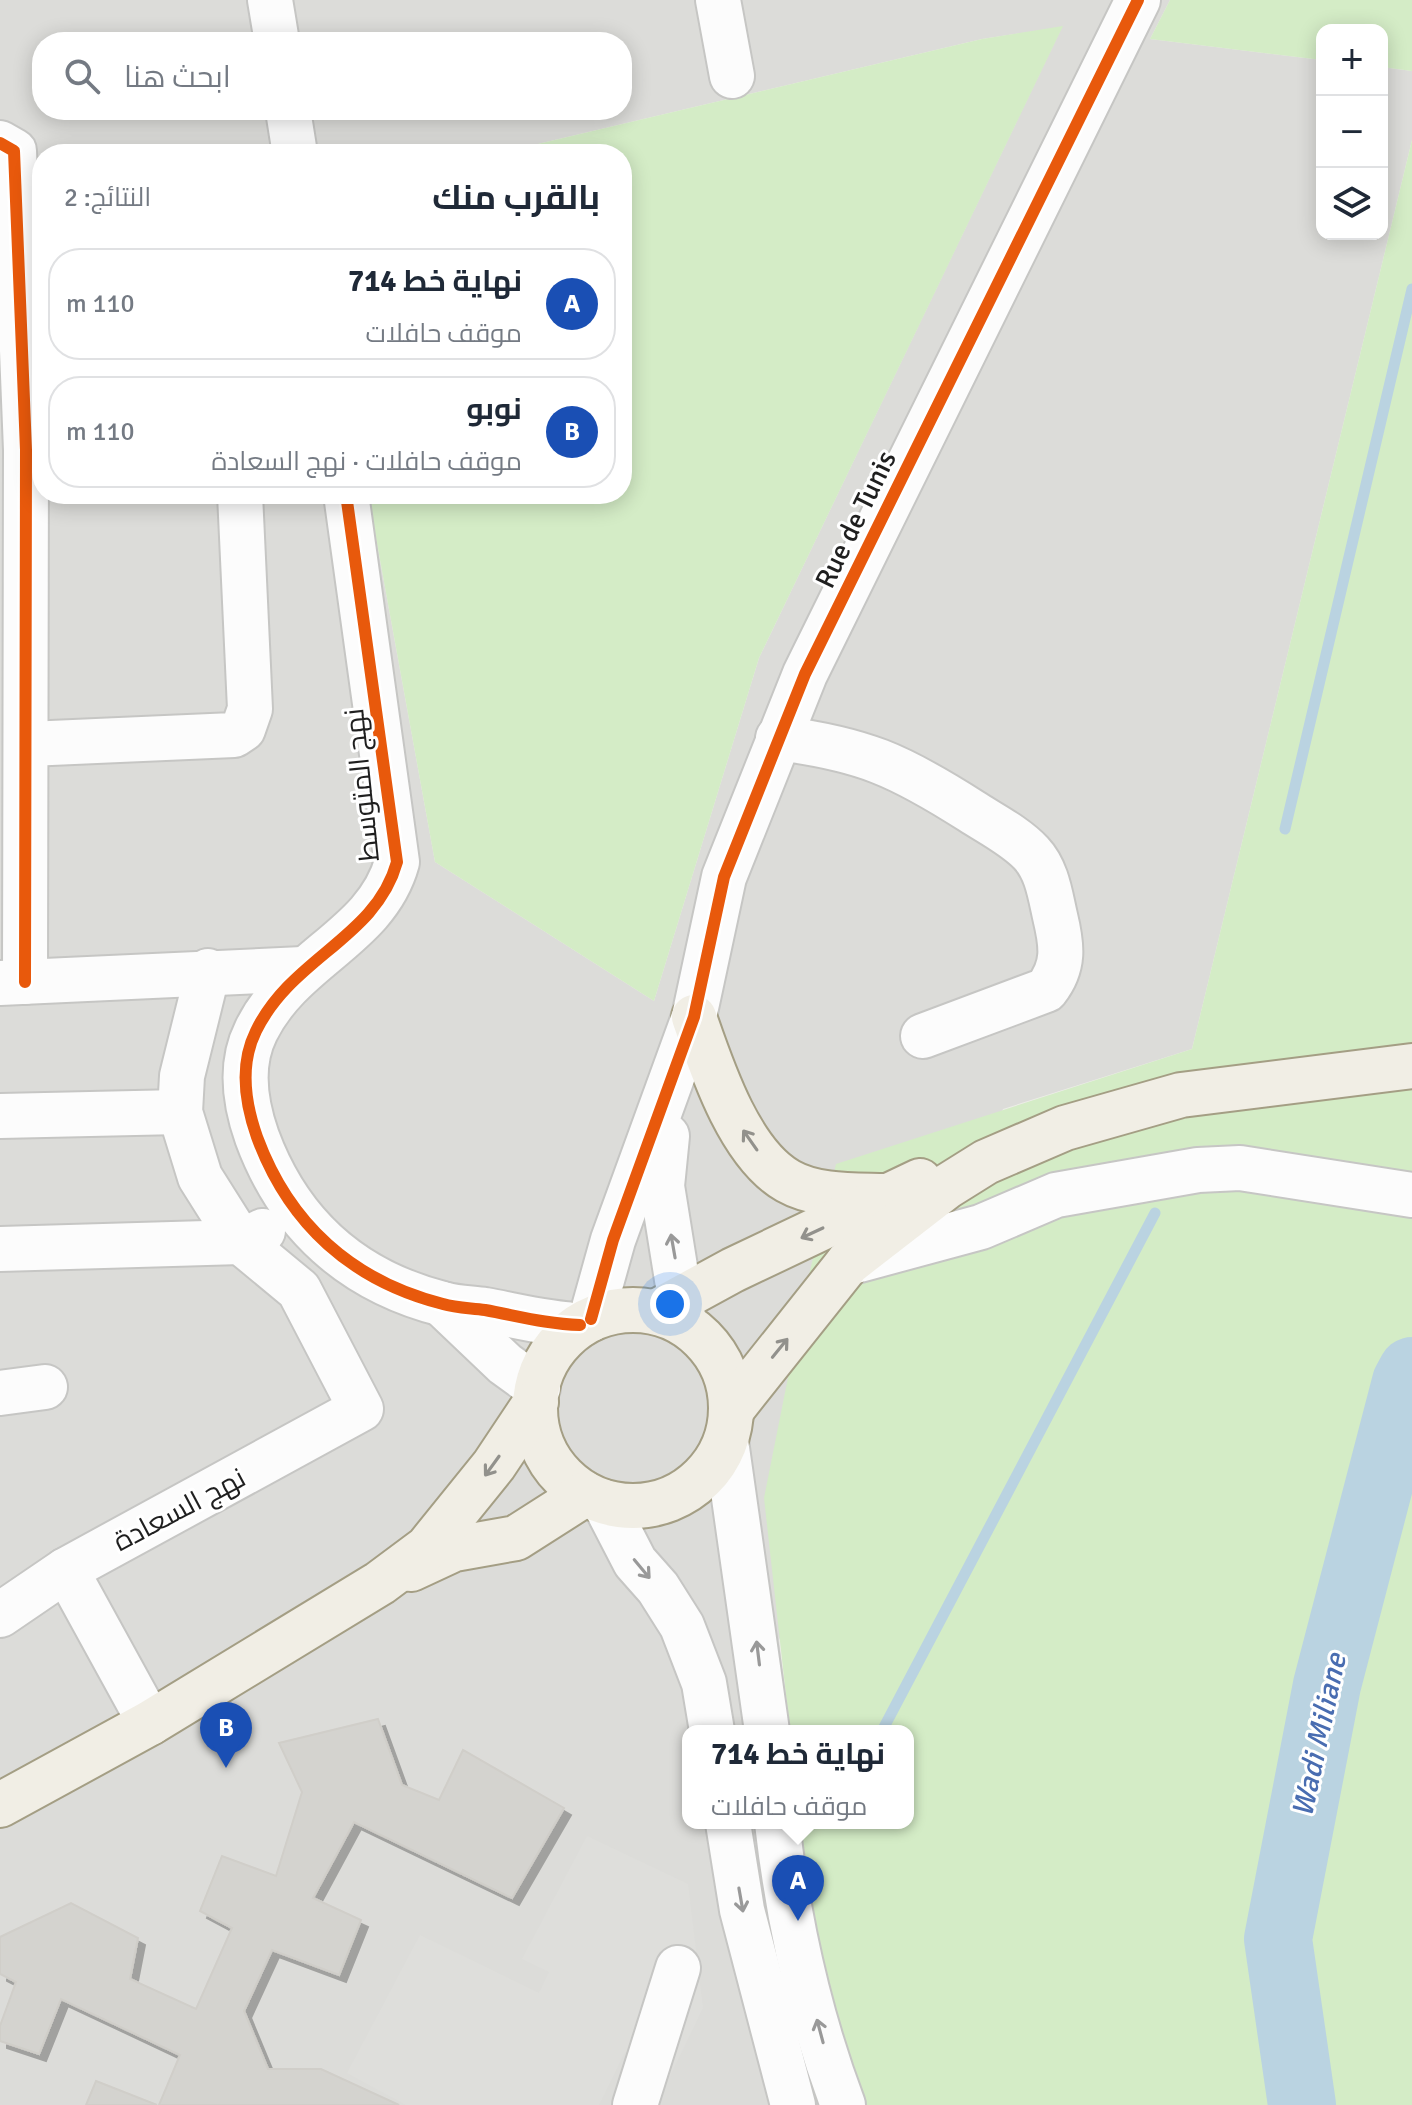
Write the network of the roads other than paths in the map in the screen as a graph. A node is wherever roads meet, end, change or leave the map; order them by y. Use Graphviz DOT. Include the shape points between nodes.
graph roads {
  1 [pos="270,0"];
  2 [pos="718,0"];
  3 [pos="1138,0"];
  4 [pos="275,32"];
  5 [pos="732,76"];
  6 [pos="290,120"];
  7 [pos="0,143"];
  8 [pos="293,144"];
  9 [pos="21,319"];
  10 [pos="23,450"];
  11 [pos="240,504"];
  12 [pos="347,504"];
  13 [pos="13,586"];
  14 [pos="778,738"];
  15 [pos="28,744"];
  16 [pos="303,969"];
  17 [pos="208,971"];
  18 [pos="13,982"];
  19 [pos="694,1017"];
  20 [pos="923,1036"];
  21 [pos="1412,1066"];
  22 [pos="673,1082"];
  23 [pos="180,1112"];
  24 [pos="0,1116"];
  25 [pos="986,1162"];
  26 [pos="1412,1195"];
  27 [pos="892,1196"];
  28 [pos="297,1212"];
  29 [pos="241,1242"];
  30 [pos="0,1249"];
  31 [pos="848,1263"];
  32 [pos="442,1304"];
  33 [pos="674,1311"];
  34 [pos="586,1322"];
  35 [pos="45,1387"];
  36 [pos="0,1393"];
  37 [pos="537,1395"];
  38 [pos="729,1425"];
  39 [pos="595,1498"];
  40 [pos="66,1570"];
  41 [pos="380,1583"];
  42 [pos="0,1615"];
  43 [pos="150,1723"];
  44 [pos="711,1725"];
  45 [pos="766,1725"];
  46 [pos="0,1805"];
  47 [pos="729,1829"];
  48 [pos="778,1829"];
  49 [pos="678,1968"];
  50 [pos="635,2105"];
  51 [pos="793,2105"];
  52 [pos="843,2105"];
  1 -- 4 [label="street"];
  2 -- 5 [label="street"];
  3 -- 14 [label="street, Rue de Tunis"];
  6 -- 8 [label="street"];
  7 -- 9 [label="street" via="14,151"];
  9 -- 10 [label="street"];
  10 -- 13 [label="street"];
  11 -- 15 [label="street" via="250,709 243,729 234,735"];
  12 -- 16 [label="street, نهج المتوسط" via="397,862 373,911"];
  13 -- 15 [label="street"];
  14 -- 19 [label="street, Rue de Tunis" via="724,877"];
  14 -- 20 [label="street" via="877,757 927,783 1033,854 1047,878 1062,955 1059,974 1046,990"];
  15 -- 18 [label="street"];
  16 -- 17 [label="street"];
  16 -- 28 [label="street, نهج المتوسط" via="276,997 254,1034 244,1074 248,1112 266,1161"];
  17 -- 18 [label="street"];
  17 -- 23 [label="street" via="182,1076"];
  19 -- 22 [label="street, Rue de Tunis"];
  27 -- 19 [label="main road, one-way" via="830,1194 788,1181 765,1161 722,1100"];
  21 -- 25 [label="main road" via="1181,1095 1065,1128"];
  33 -- 22 [label="street, one-way" via="662,1186"];
  22 -- 34 [label="street"];
  23 -- 24 [label="street"];
  23 -- 29 [label="street" via="200,1177"];
  25 -- 27 [label="main road" via="946,1167"];
  25 -- 31 [label="main road"];
  26 -- 31 [label="street" via="1240,1168 1198,1170 1056,1195 981,1227"];
  27 -- 33 [label="main road, one-way" via="733,1270"];
  28 -- 29 [label="street"];
  28 -- 32 [label="street, نهج المتوسط" via="332,1249 367,1274"];
  29 -- 30 [label="street"];
  29 -- 40 [label="street, نهج السعادة" via="299,1290 361,1409"];
  38 -- 31 [label="main road, one-way"];
  32 -- 34 [label="street" via="540,1324"];
  32 -- 37 [label="street"];
  33 -- 34 [label="main road" via="623,1310"];
  33 -- 38 [label="main road" via="717,1356 727,1378"];
  34 -- 37 [label="main road" via="546,1363"];
  35 -- 36 [label="street"];
  37 -- 39 [label="main road" via="538,1429 547,1455 564,1477"];
  37 -- 41 [label="main road, one-way" via="494,1465 427,1548"];
  38 -- 39 [label="main road" via="712,1467 690,1488 663,1502 633,1506"];
  45 -- 38 [label="street, one-way"];
  39 -- 41 [label="main road" via="516,1538 454,1549"];
  39 -- 44 [label="street, one-way" via="682,1626 704,1683"];
  40 -- 42 [label="street, نهج السعادة"];
  40 -- 43 [label="street"];
  41 -- 43 [label="main road"];
  43 -- 46 [label="main road"];
  47 -- 51 [label="street, one-way" via="742,1910"];
  52 -- 48 [label="street, one-way" via="786,1904"];
  49 -- 50 [label="street"];
}
